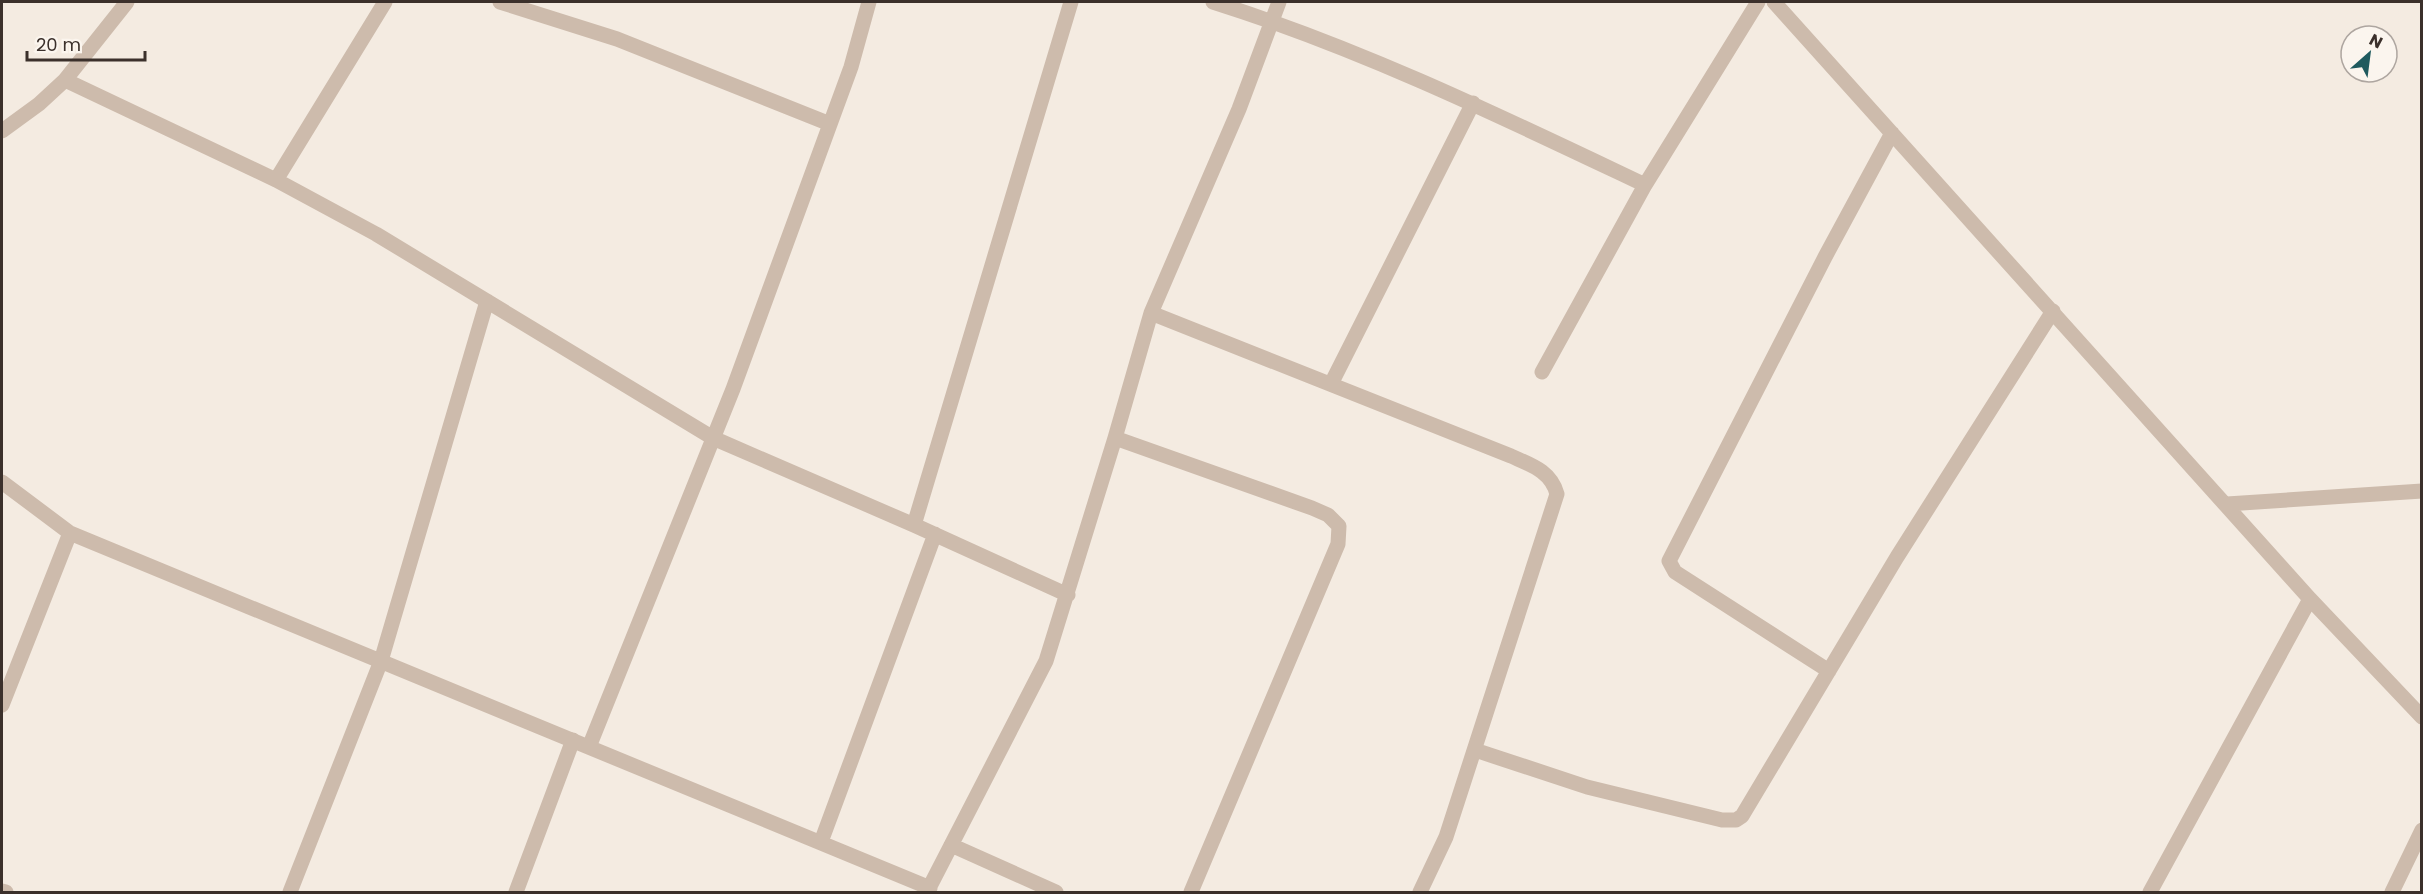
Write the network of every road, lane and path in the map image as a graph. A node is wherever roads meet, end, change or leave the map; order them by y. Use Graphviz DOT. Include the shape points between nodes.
graph roads {
  1 [pos="127,2"];
  2 [pos="385,2"];
  3 [pos="500,2"];
  4 [pos="869,2"];
  5 [pos="1071,2"];
  6 [pos="1213,2"];
  7 [pos="1279,2"];
  8 [pos="1758,2"];
  9 [pos="1774,2"];
  10 [pos="1272,20"];
  11 [pos="65,80"];
  12 [pos="1473,103"];
  13 [pos="830,124"];
  14 [pos="2,130"];
  15 [pos="1892,133"];
  16 [pos="276,180"];
  17 [pos="1645,185"];
  18 [pos="487,302"];
  19 [pos="2053,310"];
  20 [pos="1151,312"];
  21 [pos="1542,372"];
  22 [pos="1331,384"];
  23 [pos="713,438"];
  24 [pos="1115,438"];
  25 [pos="2,482"];
  26 [pos="2421,491"];
  27 [pos="2227,504"];
  28 [pos="914,525"];
  29 [pos="70,533"];
  30 [pos="935,534"];
  31 [pos="1068,595"];
  32 [pos="2310,599"];
  33 [pos="381,661"];
  34 [pos="1829,671"];
  35 [pos="2,705"];
  36 [pos="2421,717"];
  37 [pos="573,740"];
  38 [pos="589,747"];
  39 [pos="1475,750"];
  40 [pos="2421,830"];
  41 [pos="821,843"];
  42 [pos="951,845"];
  43 [pos="928,890"];
  44 [pos="2,891"];
  45 [pos="6,892"];
  46 [pos="290,892"];
  47 [pos="516,892"];
  48 [pos="1056,892"];
  49 [pos="1191,892"];
  50 [pos="1420,892"];
  51 [pos="2150,892"];
  52 [pos="2392,892"];
  1 -- 11 [label="street"];
  2 -- 16 [label="street"];
  3 -- 13 [label="street" via="617,39"];
  4 -- 13 [label="street"];
  5 -- 28 [label="street"];
  6 -- 10 [label="street"];
  7 -- 10 [label="street"];
  8 -- 17 [label="street"];
  9 -- 15 [label="street"];
  10 -- 12 [label="street"];
  10 -- 20 [label="street" via="1239,110"];
  11 -- 14 [label="street"];
  11 -- 16 [label="street"];
  12 -- 17 [label="street"];
  12 -- 22 [label="street"];
  13 -- 23 [label="street"];
  15 -- 19 [label="street"];
  15 -- 34 [label="street" via="1669,561 1682,577"];
  16 -- 18 [label="street" via="376,234"];
  17 -- 21 [label="street"];
  18 -- 23 [label="street"];
  18 -- 33 [label="street"];
  19 -- 27 [label="street"];
  19 -- 34 [label="street"];
  20 -- 22 [label="street"];
  20 -- 24 [label="street"];
  22 -- 39 [label="street" via="1510,456 1537,468 1554,482 1557,494"];
  23 -- 28 [label="street"];
  23 -- 38 [label="street"];
  24 -- 31 [label="street"];
  24 -- 49 [label="street" via="1312,508 1328,515 1339,526 1338,544"];
  25 -- 29 [label="street"];
  26 -- 27 [label="street"];
  27 -- 32 [label="street"];
  28 -- 30 [label="street"];
  29 -- 33 [label="street"];
  29 -- 35 [label="street"];
  30 -- 31 [label="street"];
  30 -- 41 [label="street"];
  31 -- 42 [label="street" via="1046,661"];
  32 -- 36 [label="street"];
  32 -- 51 [label="street"];
  33 -- 37 [label="street"];
  33 -- 46 [label="street"];
  34 -- 39 [label="street" via="1767,778 1736,820 1722,820 1587,786"];
  37 -- 38 [label="street"];
  37 -- 47 [label="street"];
  38 -- 41 [label="street"];
  39 -- 50 [label="street" via="1446,837"];
  40 -- 52 [label="street"];
  41 -- 43 [label="street"];
  42 -- 43 [label="street"];
  42 -- 48 [label="street"];
  44 -- 45 [label="street"];
}
